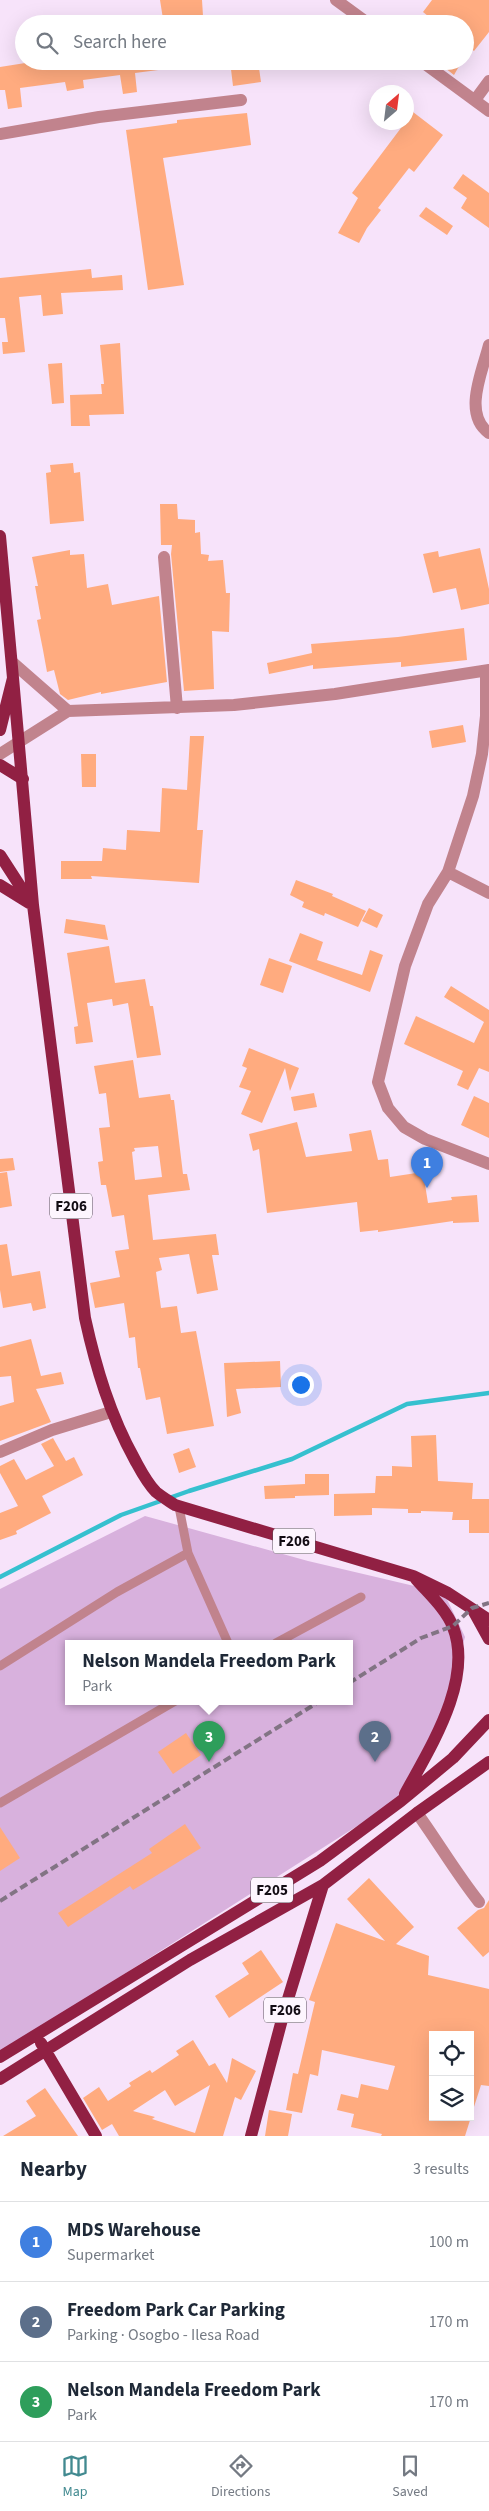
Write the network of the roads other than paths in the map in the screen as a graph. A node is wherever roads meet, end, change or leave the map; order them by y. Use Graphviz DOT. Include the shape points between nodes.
graph roads {
  1 [pos="336,0"];
  2 [pos="357,15"];
  3 [pos="433,70"];
  4 [pos="489,81"];
  5 [pos="241,100"];
  6 [pos="475,100"];
  7 [pos="489,111"];
  8 [pos="0,134"];
  9 [pos="489,345"];
  10 [pos="489,433"];
  11 [pos="0,536"];
  12 [pos="164,557"];
  13 [pos="12,662"];
  14 [pos="488,670"];
  15 [pos="13,678"];
  16 [pos="177,708"];
  17 [pos="68,711"];
  18 [pos="0,730"];
  19 [pos="20,741"];
  20 [pos="0,754"];
  21 [pos="0,765"];
  22 [pos="23,779"];
  23 [pos="0,855"];
  24 [pos="448,872"];
  25 [pos="0,885"];
  26 [pos="489,893"];
  27 [pos="33,905"];
  28 [pos="489,1164"];
  29 [pos="111,1412"];
  30 [pos="0,1452"];
  31 [pos="177,1506"];
  32 [pos="188,1553"];
  33 [pos="412,1576"];
  34 [pos="361,1597"];
  35 [pos="474,1610"];
  36 [pos="489,1620"];
  37 [pos="489,1639"];
  38 [pos="227,1640"];
  39 [pos="282,1640"];
  40 [pos="0,1666"];
  41 [pos="168,1705"];
  42 [pos="489,1720"];
  43 [pos="489,1762"];
  44 [pos="401,1801"];
  45 [pos="0,1803"];
  46 [pos="417,1813"];
  47 [pos="323,1884"];
  48 [pos="479,1902"];
  49 [pos="36,2035"];
  50 [pos="46,2050"];
  51 [pos="0,2057"];
  52 [pos="0,2079"];
  53 [pos="96,2136"];
  54 [pos="252,2136"];
  1 -- 2 [label="street"];
  3 -- 6 [label="street"];
  4 -- 6 [label="street"];
  5 -- 8 [label="street" via="99,117"];
  6 -- 7 [label="street"];
  9 -- 10 [label="street" via="475,404 480,426"];
  11 -- 13 [label="main road"];
  12 -- 16 [label="street"];
  13 -- 15 [label="main road"];
  13 -- 17 [label="street"];
  14 -- 16 [label="street" via="335,694"];
  14 -- 24 [label="street" via="482,754 473,796"];
  15 -- 18 [label="main road"];
  15 -- 19 [label="main road, F206"];
  16 -- 17 [label="street"];
  17 -- 19 [label="street"];
  19 -- 20 [label="street"];
  19 -- 22 [label="main road, F206"];
  21 -- 22 [label="main road"];
  22 -- 27 [label="main road, F206"];
  23 -- 27 [label="main road"];
  24 -- 26 [label="street"];
  24 -- 28 [label="street" via="428,904 405,966 378,1082 388,1108 404,1127 424,1139"];
  25 -- 27 [label="main road"];
  27 -- 29 [label="main road, F206" via="84,1318"];
  29 -- 30 [label="street" via="52,1430"];
  29 -- 31 [label="main road, F206" via="146,1480"];
  31 -- 32 [label="lane"];
  31 -- 33 [label="main road, F206"];
  32 -- 38 [label="lane"];
  32 -- 40 [label="lane" via="117,1592"];
  33 -- 35 [label="main road, F206"];
  33 -- 44 [label="main road" via="448,1617 457,1639 458,1657 457,1673 443,1723"];
  34 -- 39 [label="lane"];
  35 -- 36 [label="main road, F206"];
  35 -- 37 [label="main road, F206"];
  41 -- 45 [label="lane"];
  42 -- 44 [label="main road, F205" via="453,1758"];
  43 -- 46 [label="main road, F205"];
  44 -- 49 [label="main road, F205" via="320,1861"];
  46 -- 47 [label="main road, F205"];
  46 -- 48 [label="street"];
  47 -- 50 [label="main road, F205" via="190,1960"];
  47 -- 54 [label="main road, F206" via="284,2012"];
  49 -- 50 [label="main road"];
  49 -- 51 [label="main road"];
  50 -- 52 [label="main road, F205"];
  50 -- 53 [label="main road"];
}
